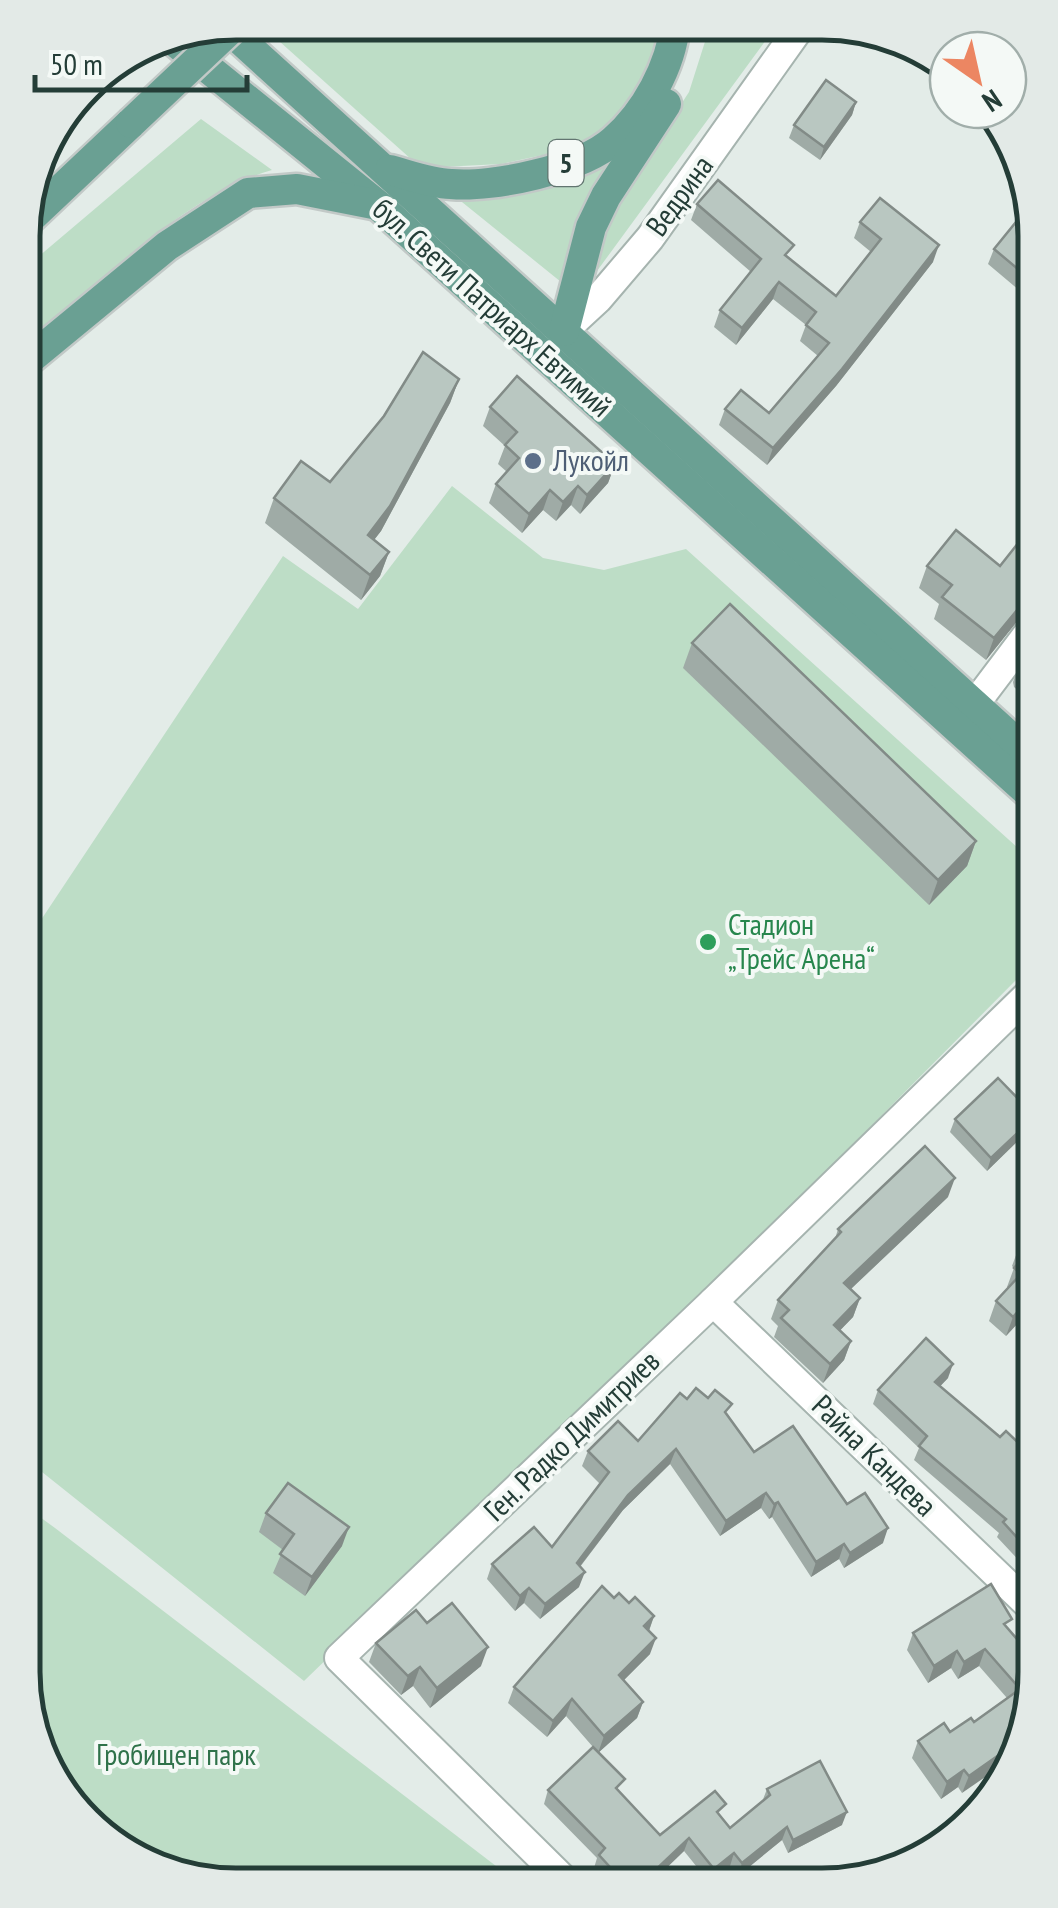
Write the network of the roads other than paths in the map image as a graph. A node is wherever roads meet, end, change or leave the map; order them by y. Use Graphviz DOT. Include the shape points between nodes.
graph roads {
  1 [pos="241,40"];
  2 [pos="673,40"];
  3 [pos="689,40"];
  4 [pos="791,40"];
  5 [pos="217,41"];
  6 [pos="182,48"];
  7 [pos="102,150"];
  8 [pos="384,169"];
  9 [pos="48,181"];
  10 [pos="43,206"];
  11 [pos="379,206"];
  12 [pos="553,342"];
  13 [pos="40,351"];
  14 [pos="1018,648"];
  15 [pos="966,717"];
  16 [pos="1018,747"];
  17 [pos="1018,781"];
  18 [pos="1018,1004"];
  19 [pos="713,1302"];
  20 [pos="1018,1595"];
  21 [pos="553,1868"];
  1 -- 8 [label="main road, бул. Свети Патриарх Евтимий / 5"];
  2 -- 8 [label="main road, 5" via="634,116 613,141 585,157 482,184 448,184"];
  3 -- 12 [label="main road" via="669,98 591,228"];
  4 -- 12 [label="street, Ведрина" via="650,238"];
  5 -- 7 [label="main road, bridge"];
  6 -- 11 [label="main road, бул. Свети Патриарх Евтимий"];
  7 -- 9 [label="main road"];
  7 -- 10 [label="main road"];
  8 -- 12 [label="main road, бул. Свети Патриарх Евтимий"];
  11 -- 12 [label="main road, бул. Свети Патриарх Евтимий"];
  11 -- 13 [label="main road" via="297,188 248,194 167,246"];
  12 -- 15 [label="main road, бул. Свети Патриарх Евтимий"];
  14 -- 15 [label="street"];
  15 -- 16 [label="main road, бул. Свети Патриарх Евтимий"];
  15 -- 17 [label="main road, бул. Свети Патриарх Евтимий"];
  18 -- 19 [label="street, Ген. Радко Димитриев"];
  19 -- 20 [label="street, Райна Кандева"];
  19 -- 21 [label="street, Ген. Радко Димитриев" via="338,1658"];
}
